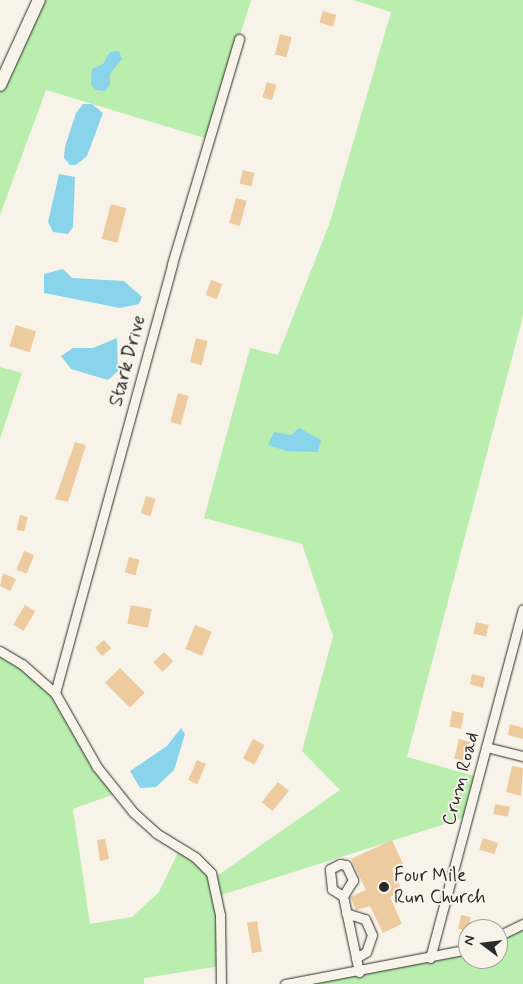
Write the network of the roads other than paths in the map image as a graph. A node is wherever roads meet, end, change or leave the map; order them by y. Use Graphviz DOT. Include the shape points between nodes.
graph roads {
  1 [pos="39,0"];
  2 [pos="239,39"];
  3 [pos="3,71"];
  4 [pos="0,85"];
  5 [pos="523,609"];
  6 [pos="0,651"];
  7 [pos="55,694"];
  8 [pos="486,747"];
  9 [pos="523,756"];
  10 [pos="343,896"];
  11 [pos="346,913"];
  12 [pos="523,924"];
  13 [pos="508,931"];
  14 [pos="458,951"];
  15 [pos="356,958"];
  16 [pos="430,958"];
  17 [pos="359,972"];
  18 [pos="221,984"];
  19 [pos="286,984"];
  1 -- 3 [label="highway"];
  2 -- 7 [label="street, Stark Drive" via="172,264"];
  3 -- 4 [label="highway"];
  5 -- 8 [label="street, Crum Road"];
  6 -- 7 [label="street" via="22,664"];
  7 -- 18 [label="street" via="97,767 133,812 156,833 195,857 214,878 220,915"];
  8 -- 9 [label="street"];
  8 -- 16 [label="street, Crum Road"];
  10 -- 11 [label="street"];
  11 -- 15 [label="street"];
  11 -- 15 [label="street" via="365,919 372,935 366,952"];
  12 -- 13 [label="street"];
  14 -- 16 [label="street"];
  15 -- 17 [label="street"];
  16 -- 17 [label="street"];
  17 -- 19 [label="street"];
}
